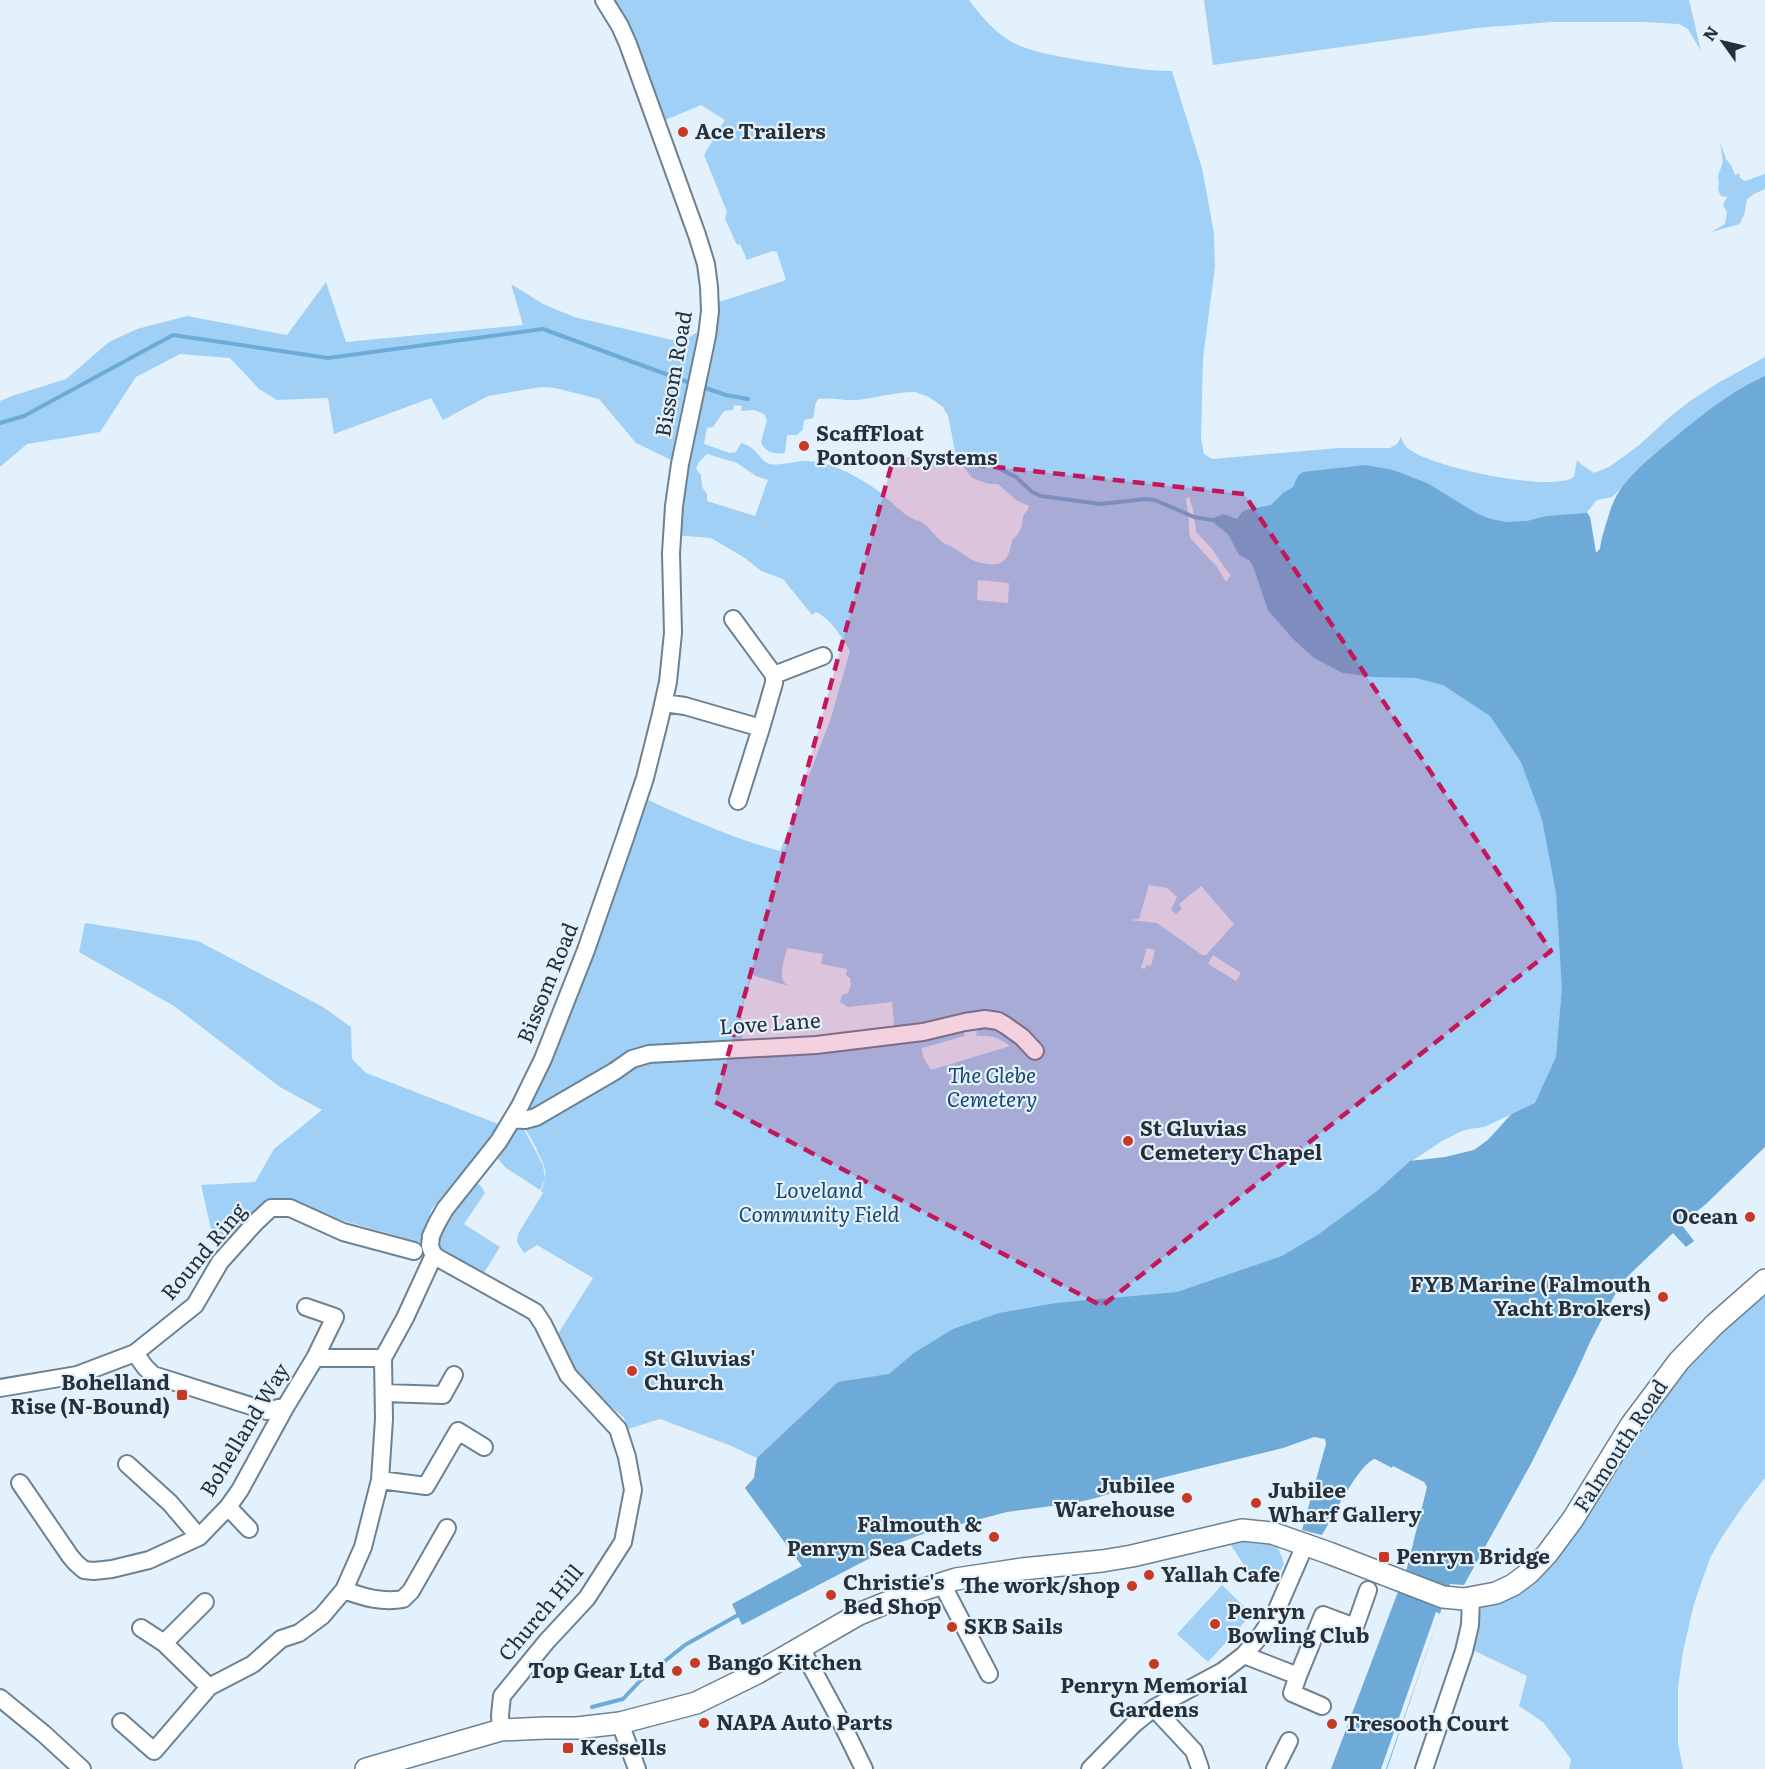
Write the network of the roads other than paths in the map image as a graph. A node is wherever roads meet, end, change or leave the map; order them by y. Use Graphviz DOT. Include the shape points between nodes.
graph roads {
  1 [pos="604,0"];
  2 [pos="733,619"];
  3 [pos="823,656"];
  4 [pos="774,675"];
  5 [pos="664,703"];
  6 [pos="761,728"];
  7 [pos="738,801"];
  8 [pos="1035,1051"];
  9 [pos="513,1119"];
  10 [pos="414,1251"];
  11 [pos="434,1255"];
  12 [pos="1765,1280"];
  13 [pos="306,1307"];
  14 [pos="135,1353"];
  15 [pos="315,1358"];
  16 [pos="383,1358"];
  17 [pos="454,1375"];
  18 [pos="0,1388"];
  19 [pos="385,1393"];
  20 [pos="286,1406"];
  21 [pos="484,1447"];
  22 [pos="127,1464"];
  23 [pos="380,1480"];
  24 [pos="20,1483"];
  25 [pos="228,1507"];
  26 [pos="447,1528"];
  27 [pos="249,1529"];
  28 [pos="199,1537"];
  29 [pos="1305,1545"];
  30 [pos="942,1584"];
  31 [pos="344,1590"];
  32 [pos="1368,1590"];
  33 [pos="1464,1598"];
  34 [pos="205,1602"];
  35 [pos="141,1628"];
  36 [pos="164,1643"];
  37 [pos="801,1648"];
  38 [pos="1244,1654"];
  39 [pos="989,1674"];
  40 [pos="1298,1676"];
  41 [pos="209,1687"];
  42 [pos="0,1698"];
  43 [pos="1322,1706"];
  44 [pos="1154,1708"];
  45 [pos="121,1722"];
  46 [pos="620,1723"];
  47 [pos="493,1732"];
  48 [pos="1289,1741"];
  49 [pos="82,1769"];
  50 [pos="366,1769"];
  51 [pos="637,1769"];
  52 [pos="864,1769"];
  53 [pos="1090,1769"];
  54 [pos="1201,1769"];
  55 [pos="1275,1769"];
  56 [pos="1424,1769"];
  1 -- 5 [label="street, Bissom Road" via="628,44 683,193 704,256 709,287 707,336 674,506 673,633"];
  2 -- 4 [label="street"];
  3 -- 4 [label="street"];
  4 -- 6 [label="street"];
  5 -- 6 [label="street"];
  5 -- 9 [label="street, Bissom Road" via="640,793 593,931 543,1059"];
  6 -- 7 [label="street"];
  8 -- 9 [label="street, Love Lane" via="1005,1025 985,1020 816,1045 649,1054 632,1059 536,1117"];
  9 -- 11 [label="street, Bissom Road" via="436,1223 430,1243"];
  10 -- 14 [label="street, Round Ring" via="343,1232 290,1208 271,1208 220,1262 195,1305"];
  11 -- 16 [label="street"];
  11 -- 47 [label="street, Church Hill" via="535,1312 568,1375 618,1429 633,1490 623,1542 587,1598 502,1696"];
  12 -- 33 [label="main road, Falmouth Road" via="1679,1361 1631,1425 1573,1519 1536,1566 1502,1590"];
  13 -- 15 [label="street" via="335,1317"];
  14 -- 18 [label="street, Round Ring" via="77,1376"];
  14 -- 20 [label="street" via="153,1375 267,1411"];
  15 -- 16 [label="street, Bohelland Way"];
  15 -- 20 [label="street, Bohelland Way"];
  16 -- 19 [label="street"];
  17 -- 19 [label="street" via="443,1395"];
  19 -- 23 [label="street"];
  20 -- 25 [label="street, Bohelland Way"];
  21 -- 23 [label="street" via="458,1431 426,1486"];
  22 -- 28 [label="street" via="170,1503"];
  23 -- 31 [label="street" via="363,1547"];
  24 -- 28 [label="street, Bohelland Way" via="84,1570 112,1569 149,1560"];
  25 -- 27 [label="street"];
  25 -- 28 [label="street, Bohelland Way"];
  26 -- 31 [label="street" via="403,1599 381,1600"];
  29 -- 30 [label="main road" via="1272,1533 1242,1530 1102,1561 1022,1569"];
  29 -- 33 [label="main road" via="1435,1595"];
  29 -- 38 [label="street" via="1275,1614"];
  30 -- 37 [label="main road" via="859,1614"];
  30 -- 39 [label="street"];
  31 -- 41 [label="street" via="322,1616 281,1639 253,1664"];
  32 -- 40 [label="street" via="1355,1627 1323,1615"];
  33 -- 56 [label="street" via="1470,1625 1464,1651"];
  34 -- 36 [label="street"];
  35 -- 36 [label="street"];
  36 -- 41 [label="street"];
  37 -- 46 [label="main road" via="696,1703"];
  37 -- 52 [label="street"];
  38 -- 40 [label="street"];
  38 -- 44 [label="street" via="1223,1671"];
  40 -- 43 [label="street" via="1292,1693"];
  41 -- 45 [label="street" via="154,1751"];
  42 -- 49 [label="street"];
  44 -- 53 [label="street"];
  44 -- 54 [label="street" via="1194,1751"];
  46 -- 47 [label="main road"];
  46 -- 51 [label="street"];
  47 -- 50 [label="main road"];
  48 -- 55 [label="street"];
}
